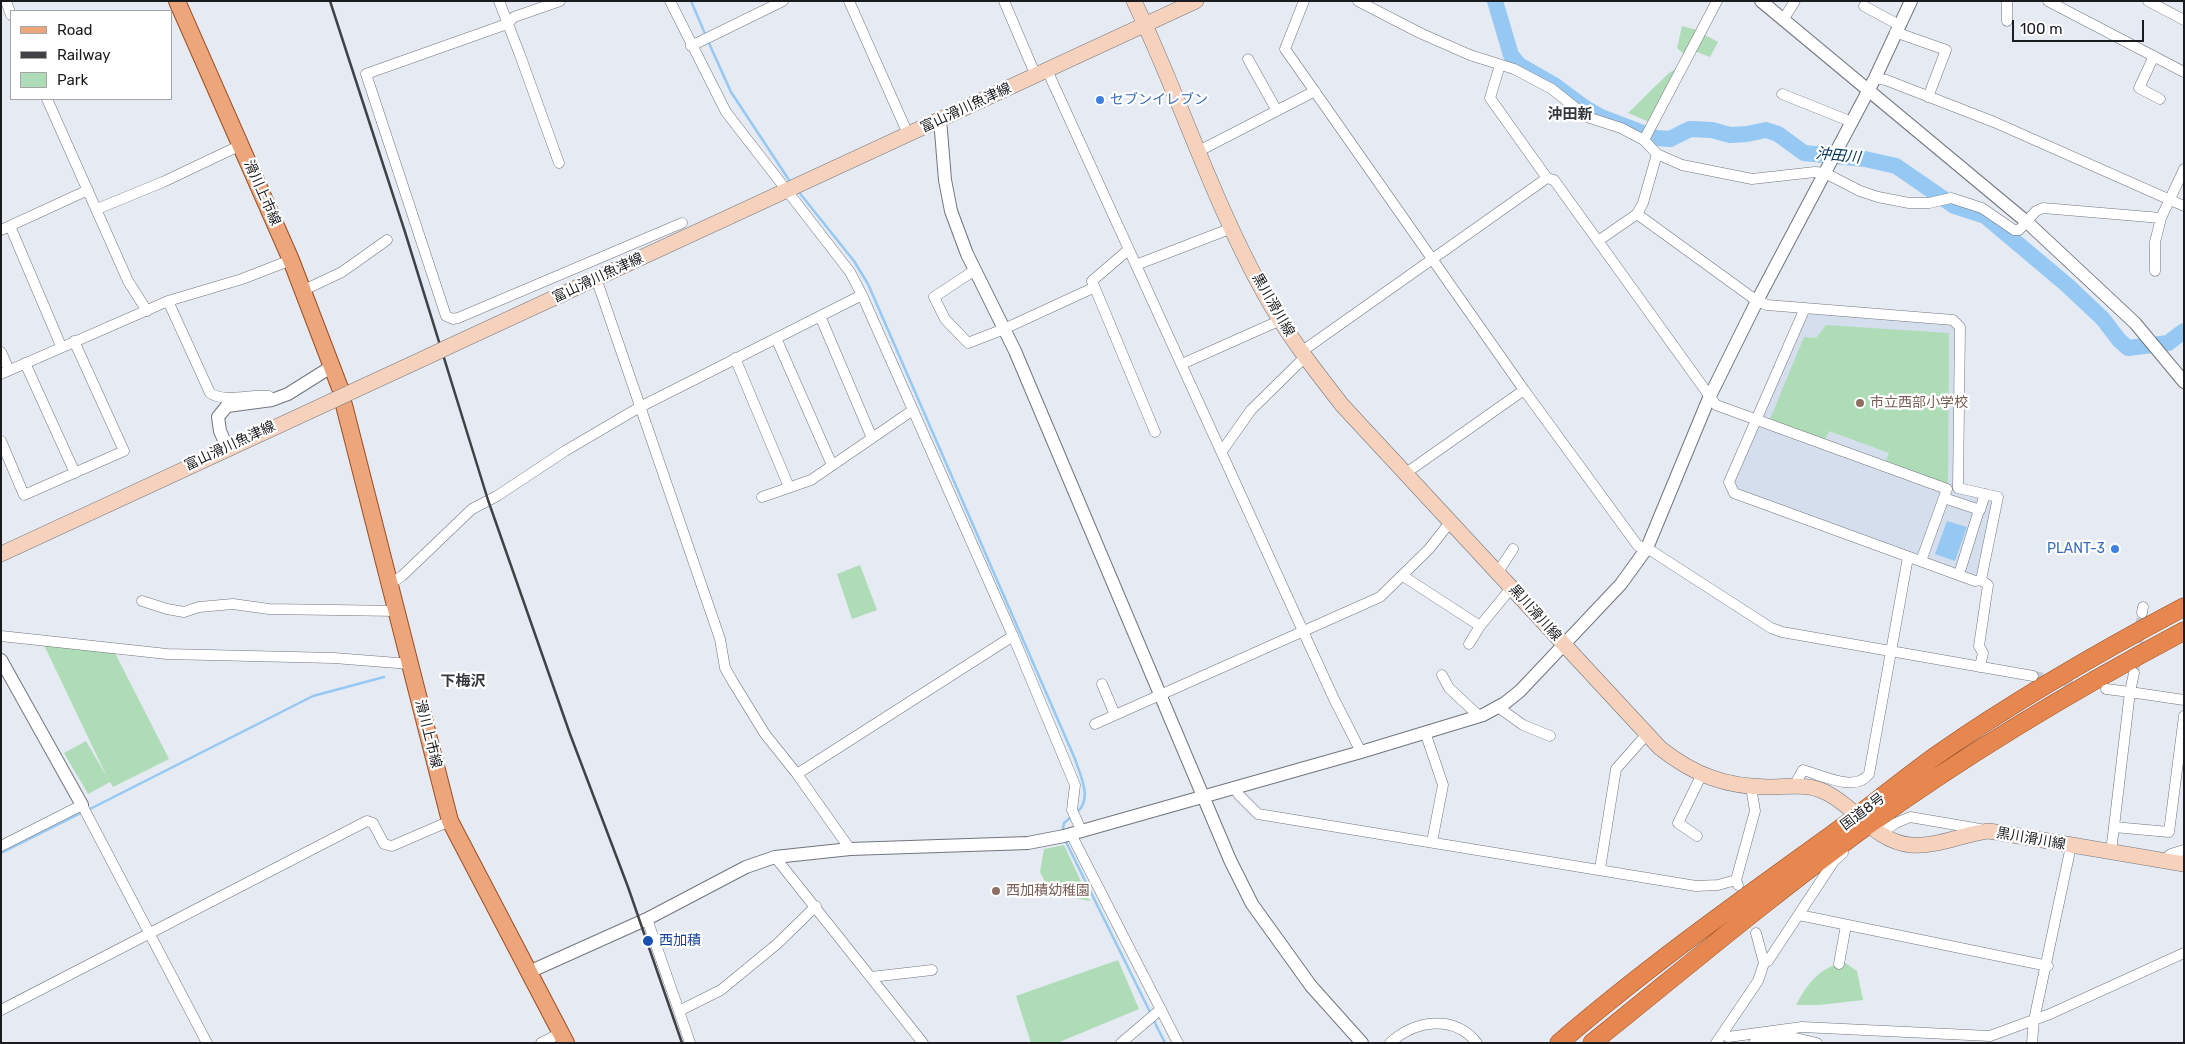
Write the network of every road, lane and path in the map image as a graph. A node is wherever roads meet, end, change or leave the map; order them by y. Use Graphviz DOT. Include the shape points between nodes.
graph roads {
  1 [pos="177,1"];
  2 [pos="498,1"];
  3 [pos="560,1"];
  4 [pos="670,1"];
  5 [pos="783,1"];
  6 [pos="849,1"];
  7 [pos="1004,1"];
  8 [pos="1134,1"];
  9 [pos="1196,1"];
  10 [pos="1304,1"];
  11 [pos="1358,1"];
  12 [pos="1717,1"];
  13 [pos="1761,1"];
  14 [pos="1795,1"];
  15 [pos="1911,1"];
  16 [pos="2007,1"];
  17 [pos="2048,1"];
  18 [pos="2148,1"];
  19 [pos="1864,6"];
  20 [pos="1783,20"];
  21 [pos="2184,20"];
  22 [pos="2007,21"];
  23 [pos="507,24"];
  24 [pos="1146,25"];
  25 [pos="1897,28"];
  26 [pos="691,46"];
  27 [pos="2154,56"];
  28 [pos="1248,59"];
  29 [pos="1500,64"];
  30 [pos="2184,72"];
  31 [pos="1041,73"];
  32 [pos="1875,78"];
  33 [pos="1868,91"];
  34 [pos="1316,92"];
  35 [pos="1782,94"];
  36 [pos="1928,96"];
  37 [pos="2160,99"];
  38 [pos="47,100"];
  39 [pos="1277,111"];
  40 [pos="940,120"];
  41 [pos="1852,122"];
  42 [pos="908,134"];
  43 [pos="1644,140"];
  44 [pos="241,145"];
  45 [pos="1199,150"];
  46 [pos="1657,154"];
  47 [pos="558,163"];
  48 [pos="2184,169"];
  49 [pos="1825,174"];
  50 [pos="1547,178"];
  51 [pos="88,190"];
  52 [pos="785,190"];
  53 [pos="2169,199"];
  54 [pos="2184,206"];
  55 [pos="97,209"];
  56 [pos="1637,214"];
  57 [pos="2161,218"];
  58 [pos="682,223"];
  59 [pos="2028,223"];
  60 [pos="6,228"];
  61 [pos="1232,228"];
  62 [pos="387,240"];
  63 [pos="1598,241"];
  64 [pos="1128,250"];
  65 [pos="1433,259"];
  66 [pos="291,260"];
  67 [pos="1136,265"];
  68 [pos="975,270"];
  69 [pos="2155,271"];
  70 [pos="596,278"];
  71 [pos="1093,288"];
  72 [pos="304,290"];
  73 [pos="862,294"];
  74 [pos="168,301"];
  75 [pos="1757,301"];
  76 [pos="1805,308"];
  77 [pos="147,311"];
  78 [pos="820,316"];
  79 [pos="1281,320"];
  80 [pos="1004,329"];
  81 [pos="776,338"];
  82 [pos="74,341"];
  83 [pos="61,346"];
  84 [pos="1,352"];
  85 [pos="1303,354"];
  86 [pos="736,358"];
  87 [pos="24,363"];
  88 [pos="1182,364"];
  89 [pos="331,367"];
  90 [pos="5,372"];
  91 [pos="2184,382"];
  92 [pos="340,388"];
  93 [pos="1524,390"];
  94 [pos="1709,398"];
  95 [pos="272,400"];
  96 [pos="344,406"];
  97 [pos="640,407"];
  98 [pos="913,410"];
  99 [pos="1757,421"];
  100 [pos="1155,432"];
  101 [pos="872,438"];
  102 [pos="1,441"];
  103 [pos="227,447"];
  104 [pos="1222,451"];
  105 [pos="832,465"];
  106 [pos="75,473"];
  107 [pos="1406,473"];
  108 [pos="789,488"];
  109 [pos="1985,494"];
  110 [pos="762,497"];
  111 [pos="1944,498"];
  112 [pos="1979,510"];
  113 [pos="1451,521"];
  114 [pos="1647,548"];
  115 [pos="1513,549"];
  116 [pos="1,554"];
  117 [pos="1908,557"];
  118 [pos="1921,561"];
  119 [pos="1961,568"];
  120 [pos="1498,572"];
  121 [pos="1403,576"];
  122 [pos="1982,580"];
  123 [pos="390,584"];
  124 [pos="1512,587"];
  125 [pos="142,601"];
  126 [pos="2184,607"];
  127 [pos="397,611"];
  128 [pos="1480,626"];
  129 [pos="2184,631"];
  130 [pos="1304,632"];
  131 [pos="1,636"];
  132 [pos="1012,636"];
  133 [pos="1469,644"];
  134 [pos="1564,644"];
  135 [pos="1889,652"];
  136 [pos="1,660"];
  137 [pos="410,664"];
  138 [pos="1980,667"];
  139 [pos="2134,673"];
  140 [pos="1442,675"];
  141 [pos="2033,676"];
  142 [pos="1102,684"];
  143 [pos="2106,689"];
  144 [pos="2130,692"];
  145 [pos="1160,695"];
  146 [pos="2184,700"];
  147 [pos="1498,707"];
  148 [pos="1115,715"];
  149 [pos="1479,716"];
  150 [pos="2184,716"];
  151 [pos="1095,724"];
  152 [pos="1425,732"];
  153 [pos="1647,734"];
  154 [pos="1550,736"];
  155 [pos="1361,752"];
  156 [pos="797,774"];
  157 [pos="1701,776"];
  158 [pos="1794,786"];
  159 [pos="1234,787"];
  160 [pos="1751,787"];
  161 [pos="1202,796"];
  162 [pos="82,805"];
  163 [pos="450,821"];
  164 [pos="1870,826"];
  165 [pos="2114,827"];
  166 [pos="1989,831"];
  167 [pos="1076,833"];
  168 [pos="1697,836"];
  169 [pos="1432,842"];
  170 [pos="1,846"];
  171 [pos="2072,846"];
  172 [pos="850,849"];
  173 [pos="2184,850"];
  174 [pos="2111,852"];
  175 [pos="775,856"];
  176 [pos="2164,860"];
  177 [pos="2184,864"];
  178 [pos="1600,869"];
  179 [pos="816,906"];
  180 [pos="1799,915"];
  181 [pos="647,919"];
  182 [pos="1846,926"];
  183 [pos="1756,933"];
  184 [pos="150,934"];
  185 [pos="2184,953"];
  186 [pos="1764,963"];
  187 [pos="1839,964"];
  188 [pos="2048,966"];
  189 [pos="932,970"];
  190 [pos="529,972"];
  191 [pos="871,977"];
  192 [pos="1160,1009"];
  193 [pos="1,1010"];
  194 [pos="679,1011"];
  195 [pos="2034,1020"];
  196 [pos="563,1038"];
  197 [pos="1728,1038"];
  198 [pos="1130,1039"];
  199 [pos="207,1043"];
  200 [pos="541,1043"];
  201 [pos="690,1043"];
  202 [pos="923,1043"];
  203 [pos="1121,1043"];
  204 [pos="1178,1043"];
  205 [pos="1362,1043"];
  206 [pos="1390,1043"];
  207 [pos="1477,1043"];
  208 [pos="1559,1043"];
  209 [pos="1592,1043"];
  210 [pos="1716,1043"];
  211 [pos="1754,1043"];
  212 [pos="1817,1043"];
  213 [pos="2032,1043"];
  1 -- 44 [label="main road, 滑川上市線"];
  2 -- 23 [label="street"];
  3 -- 23 [label="street" via="514,17"];
  4 -- 26 [label="street"];
  5 -- 26 [label="street"];
  6 -- 42 [label="street"];
  7 -- 31 [label="street"];
  8 -- 24 [label="main road, 黒川滑川線"];
  9 -- 24 [label="main road, 富山滑川魚津線"];
  10 -- 34 [label="street" via="1285,49"];
  11 -- 29 [label="street" via="1420,33"];
  12 -- 43 [label="street"];
  13 -- 20 [label="street"];
  14 -- 20 [label="street"];
  15 -- 25 [label="street"];
  16 -- 22 [label="street"];
  17 -- 27 [label="street"];
  18 -- 21 [label="street"];
  19 -- 25 [label="street"];
  20 -- 33 [label="street"];
  23 -- 47 [label="street"];
  23 -- 58 [label="street" via="366,74 446,316 458,318"];
  24 -- 31 [label="main road, 富山滑川魚津線"];
  24 -- 45 [label="main road, 黒川滑川線"];
  25 -- 32 [label="street"];
  25 -- 36 [label="street" via="1946,50"];
  26 -- 52 [label="street" via="726,112"];
  27 -- 30 [label="street"];
  27 -- 37 [label="street" via="2139,88"];
  28 -- 39 [label="street"];
  29 -- 43 [label="street" via="1552,89 1587,117 1621,128"];
  29 -- 50 [label="street" via="1490,98"];
  31 -- 40 [label="main road, 富山滑川魚津線"];
  31 -- 64 [label="street"];
  32 -- 33 [label="street"];
  32 -- 36 [label="street"];
  33 -- 41 [label="street"];
  33 -- 59 [label="street"];
  34 -- 39 [label="street"];
  34 -- 65 [label="street"];
  35 -- 41 [label="street"];
  36 -- 53 [label="street"];
  38 -- 51 [label="street"];
  39 -- 45 [label="street"];
  40 -- 42 [label="main road, 富山滑川魚津線"];
  40 -- 68 [label="street" via="945,180 952,212"];
  41 -- 49 [label="street"];
  42 -- 52 [label="main road, 富山滑川魚津線"];
  43 -- 46 [label="street"];
  44 -- 55 [label="street"];
  44 -- 66 [label="main road, 滑川上市線"];
  45 -- 61 [label="main road, 黒川滑川線"];
  46 -- 49 [label="street" via="1682,165 1726,176 1752,179 1815,172"];
  46 -- 56 [label="street"];
  48 -- 53 [label="street"];
  49 -- 59 [label="street" via="1860,191 1909,203 1951,198 1982,208 2014,230"];
  49 -- 75 [label="street"];
  50 -- 63 [label="street" via="1554,180"];
  50 -- 65 [label="street"];
  51 -- 55 [label="street"];
  51 -- 60 [label="street"];
  52 -- 70 [label="main road, 富山滑川魚津線"];
  52 -- 73 [label="street" via="850,272"];
  53 -- 54 [label="street"];
  53 -- 57 [label="street"];
  55 -- 77 [label="street" via="128,281"];
  56 -- 63 [label="street"];
  56 -- 75 [label="street"];
  57 -- 59 [label="street" via="2043,208 2036,211"];
  57 -- 69 [label="street" via="2155,242"];
  59 -- 91 [label="street" via="2135,323"];
  60 -- 83 [label="street"];
  61 -- 67 [label="street"];
  61 -- 79 [label="main road, 黒川滑川線"];
  62 -- 72 [label="street" via="342,272"];
  63 -- 94 [label="street"];
  64 -- 67 [label="street"];
  64 -- 71 [label="street" via="1092,282"];
  65 -- 85 [label="street"];
  65 -- 93 [label="street"];
  66 -- 72 [label="main road, 滑川上市線"];
  66 -- 74 [label="street" via="242,279"];
  67 -- 88 [label="street"];
  68 -- 80 [label="street"];
  68 -- 80 [label="street" via="934,297 945,318 968,342"];
  70 -- 97 [label="street"];
  70 -- 103 [label="main road, 富山滑川魚津線, bridge"];
  71 -- 80 [label="street"];
  71 -- 100 [label="street"];
  72 -- 89 [label="main road, 滑川上市線"];
  73 -- 78 [label="street"];
  73 -- 98 [label="street"];
  74 -- 77 [label="street"];
  74 -- 95 [label="street" via="210,393 218,398 259,395 269,396"];
  75 -- 76 [label="street" via="1767,305"];
  75 -- 94 [label="street"];
  76 -- 99 [label="street"];
  76 -- 109 [label="street" via="1953,320 1960,327 1958,488"];
  77 -- 82 [label="street"];
  78 -- 81 [label="street"];
  78 -- 101 [label="street"];
  79 -- 85 [label="main road, 黒川滑川線"];
  79 -- 88 [label="street"];
  80 -- 145 [label="street"];
  81 -- 86 [label="street"];
  81 -- 105 [label="street"];
  82 -- 83 [label="street"];
  82 -- 106 [label="street" via="124,452"];
  83 -- 87 [label="street"];
  84 -- 90 [label="street"];
  85 -- 104 [label="street" via="1251,410"];
  85 -- 107 [label="main road, 黒川滑川線" via="1342,405"];
  86 -- 97 [label="street"];
  86 -- 108 [label="street"];
  87 -- 90 [label="street"];
  87 -- 106 [label="street"];
  88 -- 104 [label="street"];
  89 -- 92 [label="main road, 滑川上市線"];
  89 -- 95 [label="street" via="288,394"];
  93 -- 107 [label="street"];
  93 -- 114 [label="street" via="1638,546"];
  94 -- 99 [label="street" via="1716,405"];
  94 -- 114 [label="street"];
  95 -- 103 [label="street" via="233,405 222,410 218,417"];
  96 -- 123 [label="main road, 滑川上市線"];
  97 -- 123 [label="street" via="472,509"];
  97 -- 156 [label="street" via="720,639 724,668 765,734"];
  98 -- 101 [label="street"];
  98 -- 132 [label="street"];
  99 -- 111 [label="street" via="1947,489"];
  99 -- 117 [label="street" via="1729,482 1734,494"];
  101 -- 105 [label="street"];
  102 -- 106 [label="street" via="24,495"];
  103 -- 116 [label="main road, 富山滑川魚津線"];
  104 -- 130 [label="street"];
  105 -- 108 [label="street" via="811,480"];
  107 -- 113 [label="main road, 黒川滑川線"];
  108 -- 110 [label="street"];
  109 -- 112 [label="street"];
  109 -- 122 [label="street" via="1998,496"];
  111 -- 112 [label="street"];
  111 -- 118 [label="street"];
  112 -- 119 [label="street"];
  113 -- 120 [label="main road, 黒川滑川線"];
  113 -- 121 [label="street"];
  114 -- 134 [label="street" via="1621,584"];
  114 -- 135 [label="street" via="1771,628"];
  115 -- 120 [label="street"];
  117 -- 118 [label="street"];
  117 -- 135 [label="street"];
  118 -- 122 [label="street" via="1975,581"];
  120 -- 124 [label="main road, 黒川滑川線"];
  121 -- 128 [label="street"];
  121 -- 130 [label="street" via="1380,597"];
  122 -- 138 [label="street" via="1988,585 1979,646 1983,653"];
  123 -- 127 [label="main road, 滑川上市線"];
  124 -- 128 [label="street"];
  124 -- 134 [label="main road, 黒川滑川線"];
  125 -- 127 [label="street" via="184,612 199,607 233,604 269,609"];
  126 -- 164 [label="highway, 国道8号" via="2050,681 1937,756"];
  127 -- 137 [label="main road, 滑川上市線"];
  128 -- 133 [label="street"];
  129 -- 164 [label="highway, 国道8号" via="2059,700 1947,771"];
  130 -- 145 [label="street"];
  130 -- 155 [label="street"];
  131 -- 137 [label="street" via="167,654 334,658"];
  132 -- 156 [label="street"];
  132 -- 167 [label="street" via="1075,785 1072,810"];
  134 -- 147 [label="street" via="1520,691"];
  134 -- 153 [label="main road, 黒川滑川線"];
  135 -- 138 [label="street"];
  135 -- 158 [label="street" via="1869,774 1852,784 1803,770"];
  136 -- 162 [label="street"];
  137 -- 163 [label="main road, 滑川上市線"];
  138 -- 141 [label="street"];
  139 -- 144 [label="street"];
  140 -- 149 [label="street" via="1449,688"];
  142 -- 148 [label="street"];
  143 -- 144 [label="street"];
  144 -- 146 [label="street"];
  144 -- 165 [label="street"];
  145 -- 148 [label="street"];
  145 -- 161 [label="street"];
  147 -- 149 [label="street"];
  147 -- 154 [label="street" via="1522,724"];
  148 -- 151 [label="street"];
  149 -- 152 [label="street"];
  150 -- 165 [label="street" via="2168,832"];
  152 -- 155 [label="street"];
  152 -- 169 [label="street" via="1443,785"];
  153 -- 157 [label="main road, 黒川滑川線" via="1680,764"];
  153 -- 178 [label="street" via="1616,769"];
  155 -- 159 [label="street"];
  156 -- 172 [label="street"];
  157 -- 160 [label="main road, 黒川滑川線"];
  157 -- 168 [label="street" via="1678,823"];
  158 -- 160 [label="main road, 黒川滑川線"];
  158 -- 164 [label="main road, 黒川滑川線" via="1807,786 1824,792"];
  159 -- 161 [label="street"];
  159 -- 169 [label="street" via="1258,814"];
  160 -- 178 [label="street" via="1754,812 1737,882 1696,886"];
  161 -- 167 [label="street"];
  161 -- 205 [label="street" via="1252,904 1311,986"];
  162 -- 170 [label="street"];
  162 -- 184 [label="street"];
  163 -- 184 [label="street" via="392,846 384,844 373,823 366,821"];
  163 -- 190 [label="main road, 滑川上市線"];
  164 -- 166 [label="street" via="1910,817"];
  164 -- 166 [label="main road, 黒川滑川線" via="1909,845 1932,845"];
  164 -- 180 [label="street" via="1834,861"];
  164 -- 208 [label="highway, 国道8号" via="1728,909"];
  164 -- 209 [label="highway, 国道8号"];
  165 -- 174 [label="street"];
  166 -- 171 [label="main road, 黒川滑川線"];
  167 -- 172 [label="street" via="1028,843"];
  167 -- 192 [label="street"];
  169 -- 178 [label="street"];
  171 -- 174 [label="main road, 黒川滑川線"];
  171 -- 188 [label="street"];
  172 -- 175 [label="street"];
  173 -- 176 [label="street"];
  174 -- 176 [label="main road, 黒川滑川線"];
  175 -- 179 [label="street"];
  175 -- 181 [label="street" via="746,867"];
  176 -- 177 [label="main road, 黒川滑川線"];
  179 -- 191 [label="street"];
  179 -- 194 [label="street" via="777,944 721,990"];
  180 -- 182 [label="street"];
  180 -- 186 [label="street"];
  181 -- 190 [label="street"];
  181 -- 194 [label="street"];
  182 -- 187 [label="street"];
  182 -- 188 [label="street"];
  183 -- 186 [label="street"];
  184 -- 193 [label="street"];
  184 -- 199 [label="street"];
  185 -- 195 [label="street"];
  186 -- 210 [label="street" via="1758,982"];
  188 -- 195 [label="street"];
  189 -- 191 [label="street"];
  190 -- 196 [label="main road, 滑川上市線"];
  191 -- 202 [label="street"];
  192 -- 198 [label="street"];
  192 -- 204 [label="street"];
  194 -- 201 [label="street"];
  195 -- 197 [label="street" via="1990,1036 1802,1027"];
  195 -- 213 [label="street"];
  196 -- 200 [label="street"];
  198 -- 203 [label="street"];
  206 -- 207 [label="street" via="1400,1033 1418,1025 1437,1023 1458,1028"];
  211 -- 212 [label="street" via="1791,1037"];
}
